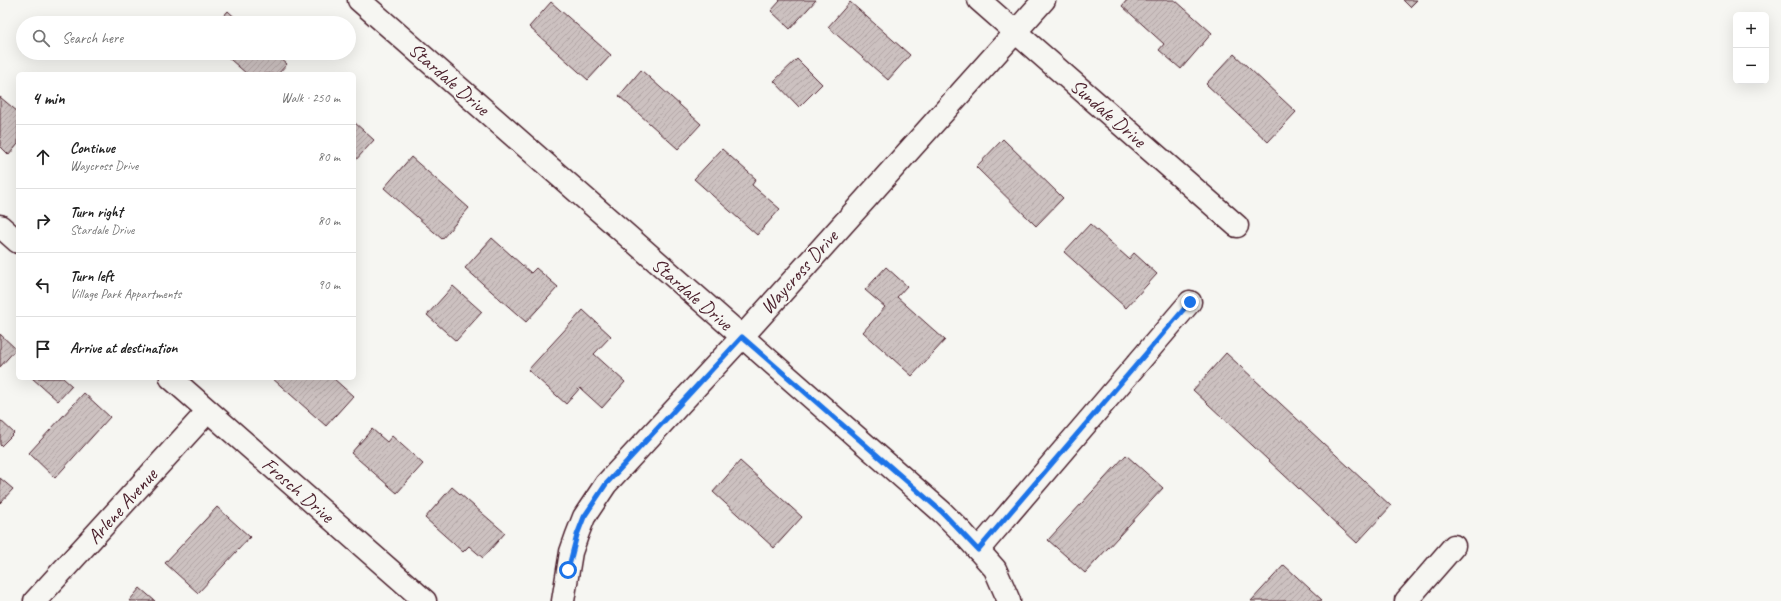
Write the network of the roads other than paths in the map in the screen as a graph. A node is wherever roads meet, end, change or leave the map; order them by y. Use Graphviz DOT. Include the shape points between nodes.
graph roads {
  1 [pos="359,0"];
  2 [pos="979,0"];
  3 [pos="1044,0"];
  4 [pos="1015,31"];
  5 [pos="0,226"];
  6 [pos="1237,226"];
  7 [pos="16,240"];
  8 [pos="1190,302"];
  9 [pos="742,337"];
  10 [pos="173,380"];
  11 [pos="208,411"];
  12 [pos="1454,546"];
  13 [pos="978,550"];
  14 [pos="35,601"];
  15 [pos="425,601"];
  16 [pos="563,601"];
  17 [pos="1008,601"];
  18 [pos="1406,601"];
  1 -- 9 [label="street, Stardale Drive"];
  2 -- 4 [label="street, Sundale Drive"];
  3 -- 4 [label="street, Waycross Drive"];
  4 -- 6 [label="street, Sundale Drive"];
  4 -- 9 [label="street, Waycross Drive"];
  5 -- 7 [label="street"];
  8 -- 13 [label="street"];
  9 -- 13 [label="street, Stardale Drive" via="942,512"];
  9 -- 16 [label="street, Waycross Drive" via="594,500 577,535"];
  10 -- 11 [label="street, Frosch Drive"];
  11 -- 14 [label="street, Arlene Avenue"];
  11 -- 15 [label="street, Frosch Drive"];
  12 -- 18 [label="street"];
  13 -- 17 [label="street, Stardale Drive" via="995,569"];
}
